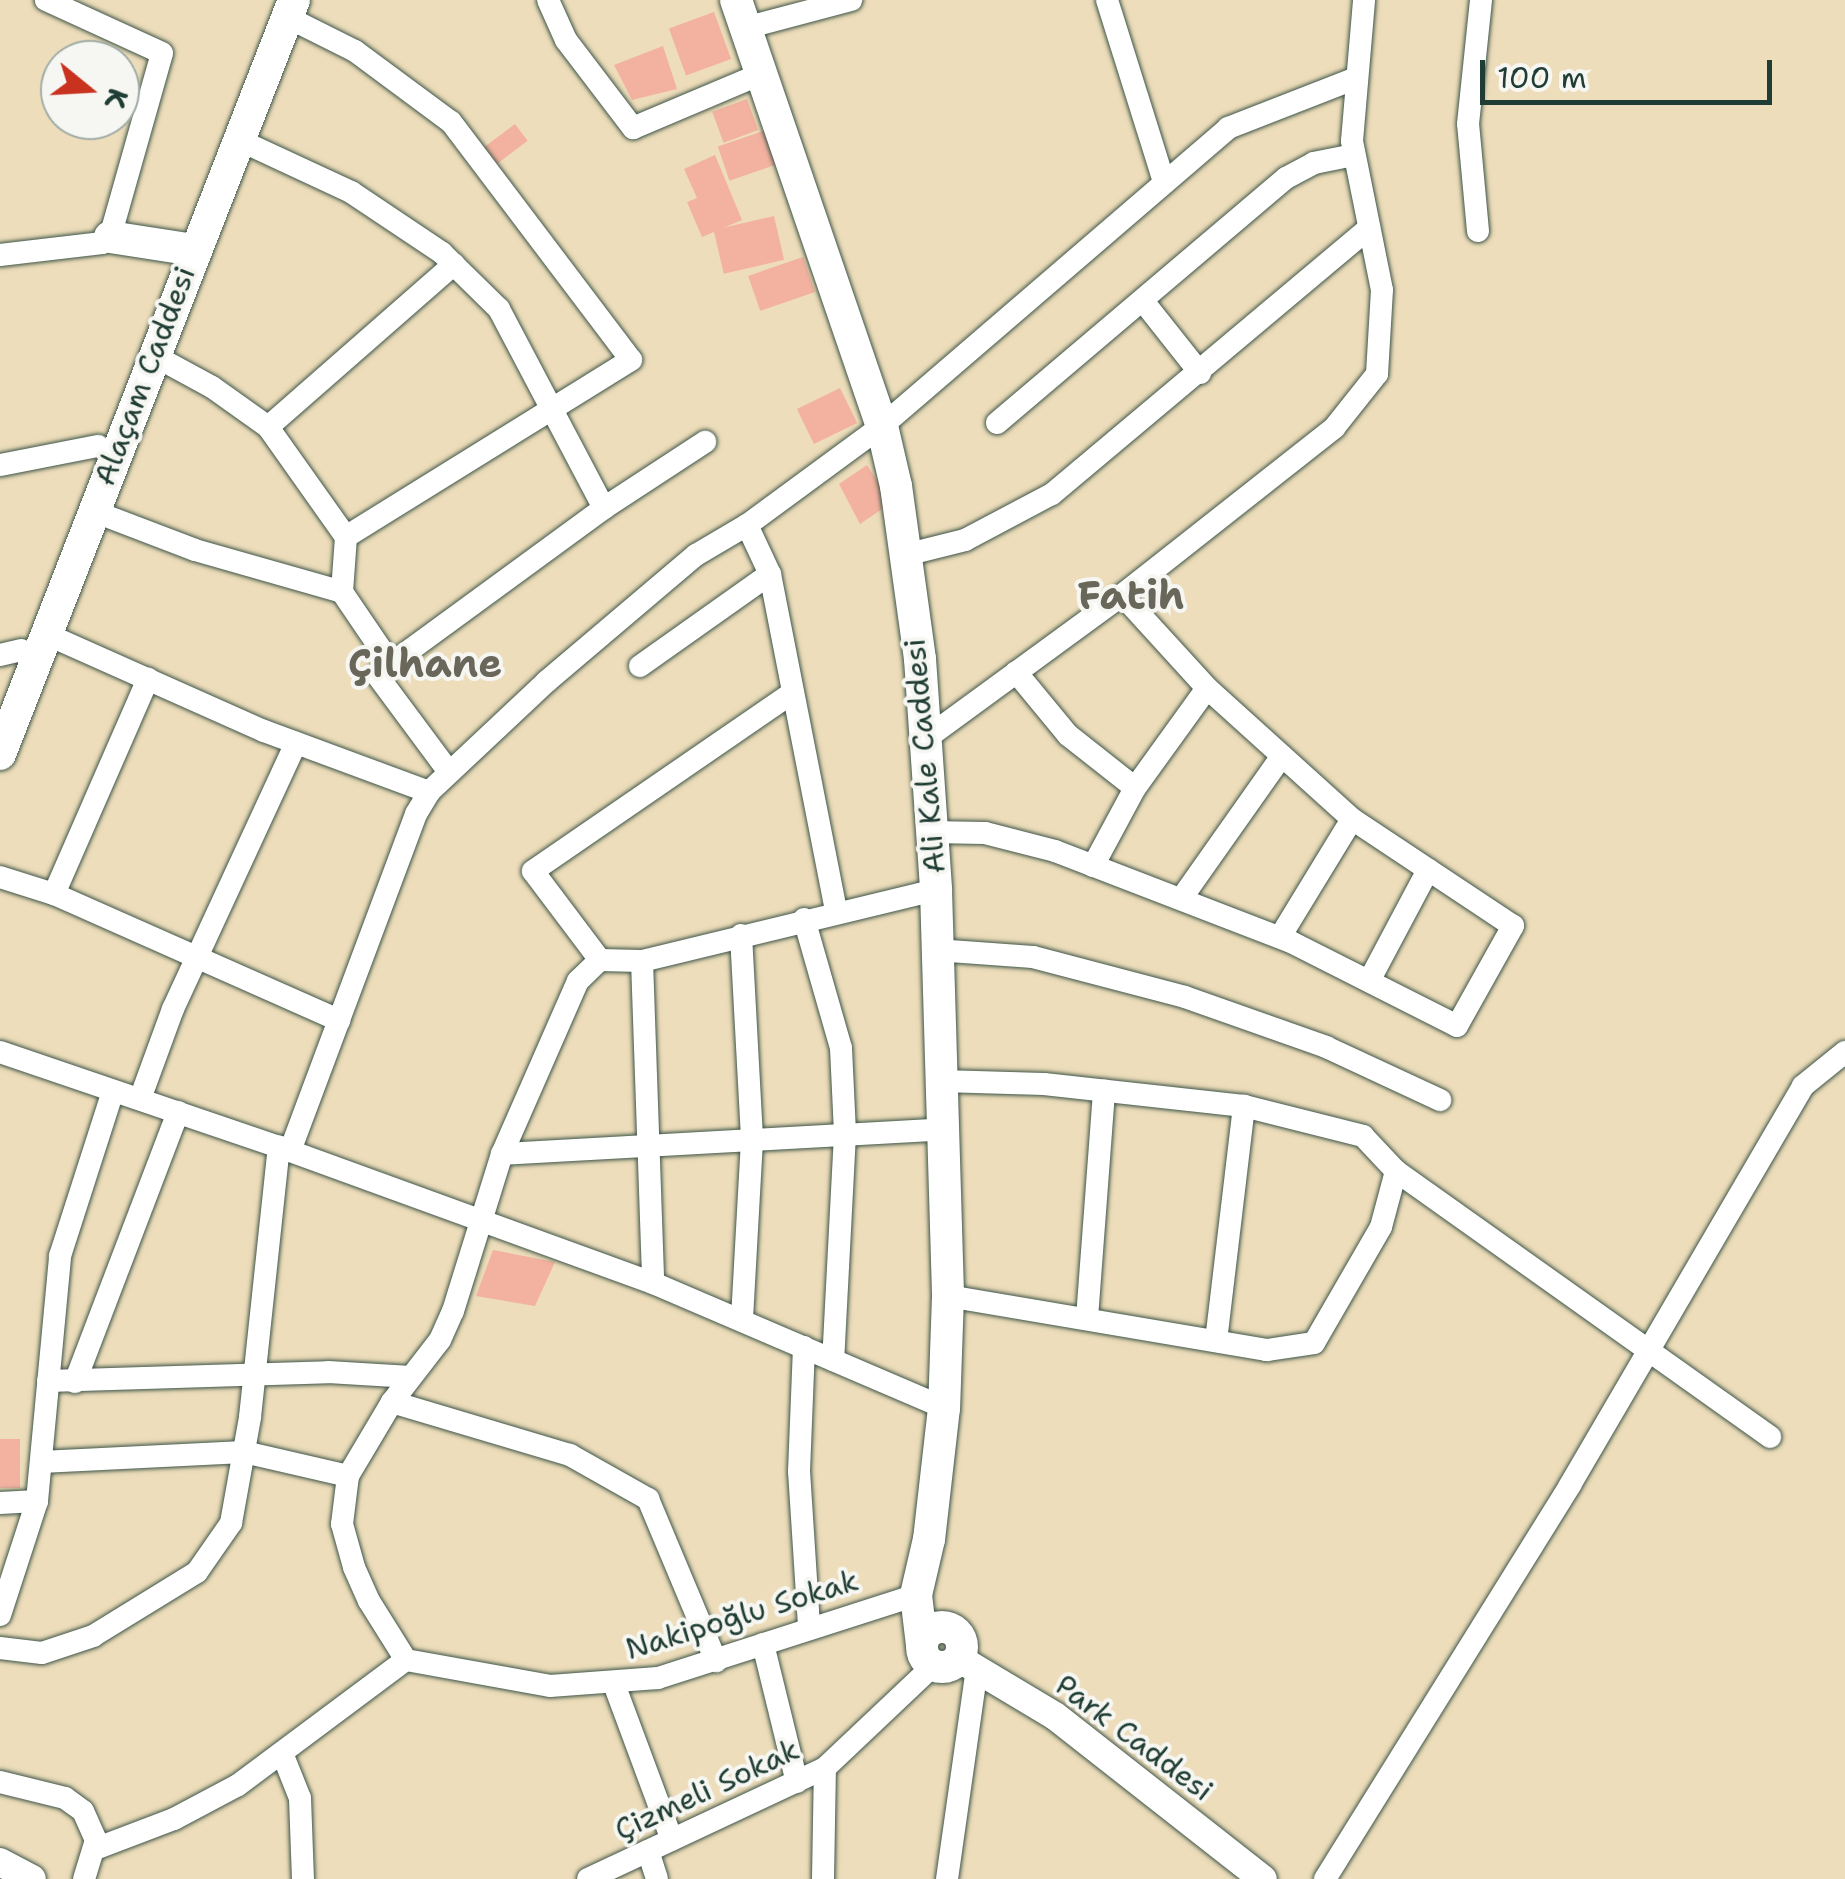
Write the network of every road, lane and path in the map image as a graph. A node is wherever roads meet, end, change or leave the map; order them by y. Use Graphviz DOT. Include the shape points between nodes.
graph roads {
  1 [pos="46,0"];
  2 [pos="548,0"];
  3 [pos="851,0"];
  4 [pos="1107,0"];
  5 [pos="1364,0"];
  6 [pos="1481,0"];
  7 [pos="284,4"];
  8 [pos="741,14"];
  9 [pos="761,74"];
  10 [pos="1356,78"];
  11 [pos="237,138"];
  12 [pos="1354,154"];
  13 [pos="1164,182"];
  14 [pos="1369,228"];
  15 [pos="1478,232"];
  16 [pos="110,238"];
  17 [pos="184,248"];
  18 [pos="0,255"];
  19 [pos="454,264"];
  20 [pos="1143,302"];
  21 [pos="153,356"];
  22 [pos="1200,374"];
  23 [pos="550,406"];
  24 [pos="997,423"];
  25 [pos="882,426"];
  26 [pos="268,427"];
  27 [pos="705,442"];
  28 [pos="98,446"];
  29 [pos="0,465"];
  30 [pos="604,508"];
  31 [pos="93,511"];
  32 [pos="748,525"];
  33 [pos="346,537"];
  34 [pos="906,555"];
  35 [pos="770,574"];
  36 [pos="342,592"];
  37 [pos="1122,595"];
  38 [pos="22,646"];
  39 [pos="391,664"];
  40 [pos="640,666"];
  41 [pos="1016,672"];
  42 [pos="148,679"];
  43 [pos="1207,688"];
  44 [pos="791,694"];
  45 [pos="0,704"];
  46 [pos="928,737"];
  47 [pos="296,743"];
  48 [pos="0,754"];
  49 [pos="1282,756"];
  50 [pos="450,772"];
  51 [pos="1136,788"];
  52 [pos="429,792"];
  53 [pos="1352,819"];
  54 [pos="931,832"];
  55 [pos="1093,866"];
  56 [pos="1428,870"];
  57 [pos="0,877"];
  58 [pos="936,890"];
  59 [pos="54,894"];
  60 [pos="1181,899"];
  61 [pos="836,911"];
  62 [pos="804,919"];
  63 [pos="740,935"];
  64 [pos="1280,938"];
  65 [pos="936,950"];
  66 [pos="198,956"];
  67 [pos="600,960"];
  68 [pos="642,961"];
  69 [pos="1369,982"];
  70 [pos="339,1020"];
  71 [pos="0,1052"];
  72 [pos="1845,1052"];
  73 [pos="941,1081"];
  74 [pos="113,1090"];
  75 [pos="1104,1090"];
  76 [pos="140,1098"];
  77 [pos="1440,1100"];
  78 [pos="1244,1106"];
  79 [pos="178,1112"];
  80 [pos="943,1129"];
  81 [pos="844,1134"];
  82 [pos="752,1140"];
  83 [pos="649,1146"];
  84 [pos="285,1149"];
  85 [pos="502,1154"];
  86 [pos="1396,1171"];
  87 [pos="481,1220"];
  88 [pos="653,1283"];
  89 [pos="948,1296"];
  90 [pos="1087,1318"];
  91 [pos="742,1320"];
  92 [pos="1216,1341"];
  93 [pos="804,1347"];
  94 [pos="1649,1350"];
  95 [pos="833,1360"];
  96 [pos="255,1377"];
  97 [pos="410,1377"];
  98 [pos="48,1382"];
  99 [pos="74,1382"];
  100 [pos="392,1402"];
  101 [pos="944,1408"];
  102 [pos="1770,1438"];
  103 [pos="244,1452"];
  104 [pos="41,1462"];
  105 [pos="348,1476"];
  106 [pos="37,1501"];
  107 [pos="0,1503"];
  108 [pos="930,1539"];
  109 [pos="916,1594"];
  110 [pos="0,1615"];
  111 [pos="809,1626"];
  112 [pos="763,1644"];
  113 [pos="0,1648"];
  114 [pos="950,1654"];
  115 [pos="406,1660"];
  116 [pos="716,1661"];
  117 [pos="614,1684"];
  118 [pos="282,1753"];
  119 [pos="825,1768"];
  120 [pos="0,1782"];
  121 [pos="797,1782"];
  122 [pos="672,1840"];
  123 [pos="96,1848"];
  124 [pos="648,1851"];
  125 [pos="84,1879"];
  126 [pos="304,1879"];
  127 [pos="588,1879"];
  128 [pos="658,1879"];
  129 [pos="824,1879"];
  130 [pos="947,1879"];
  131 [pos="1264,1879"];
  132 [pos="1325,1879"];
  1 -- 16 [label="street" via="162,52"];
  2 -- 9 [label="street" via="566,40 633,128"];
  3 -- 8 [label="street"];
  4 -- 13 [label="street"];
  5 -- 10 [label="street"];
  6 -- 15 [label="street" via="1468,124"];
  7 -- 11 [label="main road, Alaçam Caddesi"];
  7 -- 17 [label="main road, Alaçam Caddesi"];
  7 -- 23 [label="street" via="451,122 631,360"];
  8 -- 9 [label="main road, Ali Kale Caddesi"];
  9 -- 25 [label="main road, Ali Kale Caddesi"];
  10 -- 12 [label="street"];
  10 -- 13 [label="street" via="1228,128"];
  11 -- 17 [label="main road, Alaçam Caddesi"];
  11 -- 19 [label="street" via="352,192"];
  12 -- 14 [label="street"];
  12 -- 20 [label="street" via="1286,178"];
  13 -- 25 [label="street"];
  14 -- 22 [label="street"];
  14 -- 37 [label="street" via="1382,290 1377,374 1334,428"];
  16 -- 17 [label="main road"];
  16 -- 18 [label="street"];
  17 -- 21 [label="main road, Alaçam Caddesi"];
  17 -- 28 [label="main road, Alaçam Caddesi"];
  19 -- 23 [label="street" via="498,309"];
  19 -- 26 [label="street"];
  20 -- 22 [label="street"];
  20 -- 24 [label="street"];
  21 -- 26 [label="street"];
  21 -- 31 [label="main road, Alaçam Caddesi"];
  22 -- 34 [label="street" via="1052,494 965,540"];
  23 -- 30 [label="street"];
  23 -- 33 [label="street"];
  25 -- 32 [label="street"];
  25 -- 34 [label="main road, Ali Kale Caddesi"];
  26 -- 33 [label="street"];
  27 -- 30 [label="street"];
  28 -- 29 [label="street"];
  28 -- 38 [label="main road, Alaçam Caddesi"];
  30 -- 39 [label="street"];
  31 -- 36 [label="street" via="195,550"];
  31 -- 38 [label="main road, Alaçam Caddesi"];
  32 -- 35 [label="street"];
  32 -- 50 [label="street" via="696,555"];
  33 -- 36 [label="street"];
  34 -- 46 [label="main road, Ali Kale Caddesi"];
  35 -- 40 [label="street"];
  35 -- 44 [label="street"];
  36 -- 39 [label="street"];
  37 -- 41 [label="street"];
  37 -- 43 [label="street"];
  38 -- 42 [label="street"];
  38 -- 45 [label="main road, Alaçam Caddesi"];
  38 -- 48 [label="main road, Alaçam Caddesi"];
  39 -- 50 [label="street" via="377,675"];
  41 -- 46 [label="street"];
  41 -- 51 [label="street" via="1068,734"];
  42 -- 47 [label="street"];
  42 -- 59 [label="street"];
  43 -- 49 [label="street"];
  43 -- 51 [label="street"];
  44 -- 61 [label="street"];
  44 -- 67 [label="street" via="533,871"];
  46 -- 54 [label="main road, Ali Kale Caddesi"];
  47 -- 52 [label="street"];
  47 -- 66 [label="street"];
  49 -- 53 [label="street"];
  49 -- 60 [label="street"];
  50 -- 52 [label="street"];
  51 -- 55 [label="street"];
  52 -- 70 [label="street"];
  53 -- 56 [label="street"];
  53 -- 64 [label="street"];
  54 -- 55 [label="street" via="985,833"];
  54 -- 58 [label="main road, Ali Kale Caddesi"];
  55 -- 60 [label="street"];
  56 -- 69 [label="street"];
  56 -- 69 [label="street" via="1513,926 1457,1026"];
  57 -- 59 [label="street"];
  58 -- 61 [label="street"];
  58 -- 65 [label="main road, Ali Kale Caddesi"];
  59 -- 66 [label="street"];
  60 -- 64 [label="street"];
  61 -- 62 [label="street"];
  62 -- 63 [label="street"];
  62 -- 81 [label="street" via="841,1048"];
  63 -- 68 [label="street"];
  63 -- 82 [label="street"];
  64 -- 69 [label="street"];
  65 -- 73 [label="main road, Ali Kale Caddesi"];
  65 -- 77 [label="street" via="1033,957 1185,997 1326,1047"];
  66 -- 70 [label="street"];
  66 -- 76 [label="street"];
  67 -- 68 [label="street"];
  67 -- 85 [label="street" via="578,981"];
  68 -- 83 [label="street"];
  70 -- 84 [label="street"];
  71 -- 74 [label="street"];
  72 -- 94 [label="street" via="1804,1086"];
  73 -- 75 [label="street"];
  73 -- 80 [label="main road, Ali Kale Caddesi"];
  74 -- 76 [label="street"];
  74 -- 98 [label="street" via="60,1256"];
  75 -- 78 [label="street"];
  75 -- 90 [label="street"];
  76 -- 79 [label="street"];
  78 -- 86 [label="street" via="1363,1136"];
  78 -- 92 [label="street"];
  79 -- 84 [label="street"];
  79 -- 99 [label="street"];
  80 -- 81 [label="street"];
  80 -- 89 [label="main road, Ali Kale Caddesi"];
  81 -- 82 [label="street"];
  81 -- 95 [label="street"];
  82 -- 83 [label="street"];
  82 -- 91 [label="street"];
  83 -- 85 [label="street"];
  83 -- 88 [label="street"];
  84 -- 87 [label="street"];
  84 -- 96 [label="street"];
  85 -- 87 [label="street"];
  86 -- 92 [label="street" via="1381,1227 1314,1343 1266,1350"];
  86 -- 94 [label="street"];
  87 -- 88 [label="street"];
  87 -- 97 [label="street" via="440,1340"];
  88 -- 91 [label="street"];
  89 -- 90 [label="street"];
  89 -- 101 [label="main road, Ali Kale Caddesi"];
  90 -- 92 [label="street"];
  91 -- 93 [label="street"];
  93 -- 95 [label="street"];
  93 -- 111 [label="street" via="799,1470"];
  94 -- 102 [label="street"];
  94 -- 132 [label="street"];
  95 -- 101 [label="street"];
  96 -- 97 [label="street"];
  96 -- 99 [label="street"];
  96 -- 103 [label="street"];
  97 -- 100 [label="street"];
  98 -- 99 [label="street"];
  98 -- 104 [label="street"];
  100 -- 105 [label="street"];
  100 -- 116 [label="street" via="570,1454 648,1499"];
  101 -- 108 [label="main road, Ali Kale Caddesi"];
  103 -- 104 [label="street"];
  103 -- 105 [label="street"];
  103 -- 113 [label="street" via="231,1524 196,1572 93,1636 42,1653"];
  104 -- 106 [label="street"];
  105 -- 115 [label="street" via="342,1524 354,1567"];
  106 -- 107 [label="street"];
  106 -- 110 [label="street"];
  108 -- 109 [label="main road, Ali Kale Caddesi"];
  108 -- 114 [label="main road, Ali Kale Caddesi"];
  109 -- 111 [label="street, Nakipoğlu Sokak"];
  109 -- 114 [label="main road, Ali Kale Caddesi"];
  111 -- 112 [label="street, Nakipoğlu Sokak"];
  112 -- 116 [label="street, Nakipoğlu Sokak"];
  112 -- 121 [label="street"];
  114 -- 119 [label="street, Çizmeli Sokak"];
  114 -- 130 [label="street"];
  114 -- 131 [label="street, Park Caddesi" via="1055,1716"];
  115 -- 117 [label="street, Nakipoğlu Sokak" via="550,1686"];
  115 -- 118 [label="street"];
  116 -- 117 [label="street, Nakipoğlu Sokak"];
  117 -- 122 [label="street"];
  118 -- 123 [label="street" via="218,1797"];
  118 -- 126 [label="street" via="300,1798"];
  119 -- 121 [label="street, Çizmeli Sokak"];
  119 -- 129 [label="street"];
  120 -- 123 [label="street" via="74,1804 95,1831"];
  121 -- 122 [label="street, Çizmeli Sokak"];
  122 -- 124 [label="street, Çizmeli Sokak"];
  123 -- 125 [label="street"];
  124 -- 127 [label="street, Çizmeli Sokak"];
  124 -- 128 [label="street"];
}
